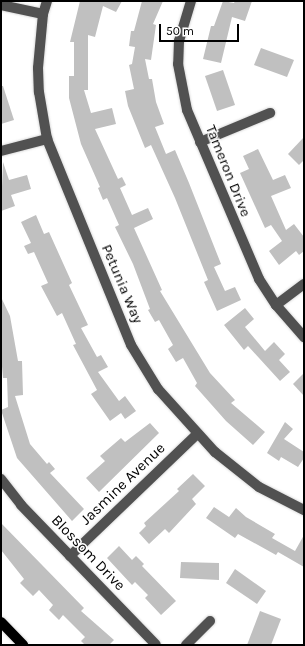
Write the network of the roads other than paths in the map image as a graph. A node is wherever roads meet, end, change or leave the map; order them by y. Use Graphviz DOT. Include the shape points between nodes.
graph roads {
  1 [pos="47,1"];
  2 [pos="191,1"];
  3 [pos="1,5"];
  4 [pos="43,14"];
  5 [pos="270,113"];
  6 [pos="47,139"];
  7 [pos="200,142"];
  8 [pos="1,151"];
  9 [pos="304,284"];
  10 [pos="276,305"];
  11 [pos="304,337"];
  12 [pos="197,434"];
  13 [pos="1,479"];
  14 [pos="304,510"];
  15 [pos="70,556"];
  16 [pos="1,622"];
  17 [pos="210,622"];
  18 [pos="23,645"];
  19 [pos="156,645"];
  20 [pos="186,645"];
  1 -- 4 [label="street, Petunia Way"];
  2 -- 7 [label="street, Tameron Drive" via="179,41 178,64 181,90"];
  3 -- 4 [label="street"];
  4 -- 6 [label="street, Petunia Way" via="39,49 39,92"];
  5 -- 7 [label="street"];
  6 -- 8 [label="street"];
  6 -- 12 [label="street, Petunia Way" via="131,345 158,389"];
  7 -- 10 [label="street, Tameron Drive" via="246,252"];
  9 -- 10 [label="street"];
  10 -- 11 [label="street, Tameron Drive"];
  12 -- 14 [label="street, Petunia Way" via="248,479"];
  12 -- 15 [label="street, Jasmine Avenue"];
  13 -- 15 [label="street, Blossom Drive" via="21,505"];
  15 -- 19 [label="street, Blossom Drive"];
  16 -- 18 [label="main road"];
  17 -- 20 [label="street"];
}
